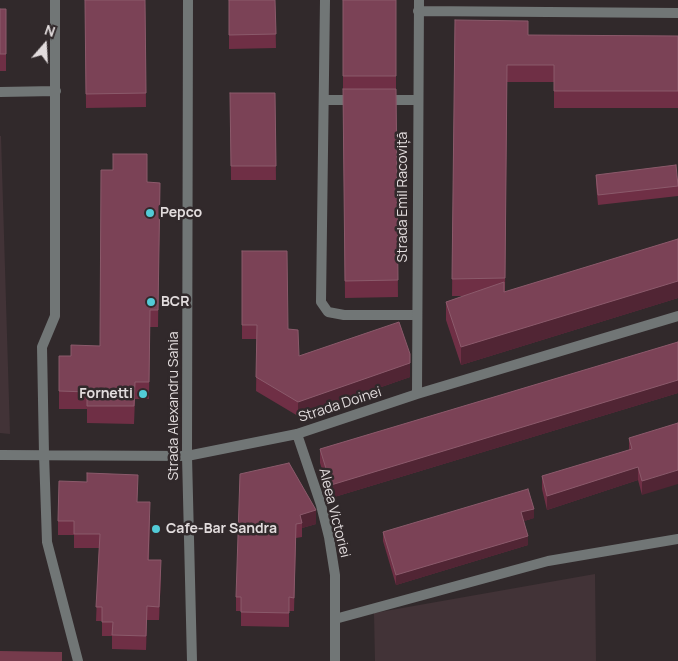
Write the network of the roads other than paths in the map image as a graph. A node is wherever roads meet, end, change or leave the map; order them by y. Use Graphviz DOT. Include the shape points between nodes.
graph roads {
  1 [pos="55,0"];
  2 [pos="188,0"];
  3 [pos="325,0"];
  4 [pos="419,0"];
  5 [pos="418,12"];
  6 [pos="678,13"];
  7 [pos="56,91"];
  8 [pos="0,92"];
  9 [pos="324,100"];
  10 [pos="418,100"];
  11 [pos="417,314"];
  12 [pos="678,316"];
  13 [pos="417,394"];
  14 [pos="298,434"];
  15 [pos="44,454"];
  16 [pos="0,455"];
  17 [pos="187,456"];
  18 [pos="678,539"];
  19 [pos="335,619"];
  20 [pos="78,661"];
  21 [pos="192,661"];
  22 [pos="335,661"];
  1 -- 7 [label="street"];
  2 -- 17 [label="street, Strada Alexandru Sahia"];
  3 -- 9 [label="street"];
  4 -- 5 [label="street, Strada Emil Racoviță"];
  5 -- 6 [label="street"];
  5 -- 10 [label="street, Strada Emil Racoviță"];
  7 -- 8 [label="street"];
  7 -- 15 [label="street" via="55,316 42,347"];
  9 -- 10 [label="street"];
  9 -- 11 [label="street" via="321,302 328,312 344,315"];
  10 -- 11 [label="street, Strada Emil Racoviță"];
  11 -- 13 [label="street, Strada Emil Racoviță"];
  12 -- 13 [label="street, Strada Doinei"];
  13 -- 14 [label="street, Strada Doinei"];
  14 -- 17 [label="street, Strada Doinei"];
  14 -- 19 [label="street, Aleea Victoriei" via="329,537 335,575"];
  15 -- 16 [label="street, Strada Doinei"];
  15 -- 17 [label="street, Strada Doinei"];
  15 -- 20 [label="street" via="47,542"];
  17 -- 21 [label="street, Strada Alexandru Sahia"];
  18 -- 19 [label="street" via="548,561"];
  19 -- 22 [label="street, Aleea Victoriei"];
}
